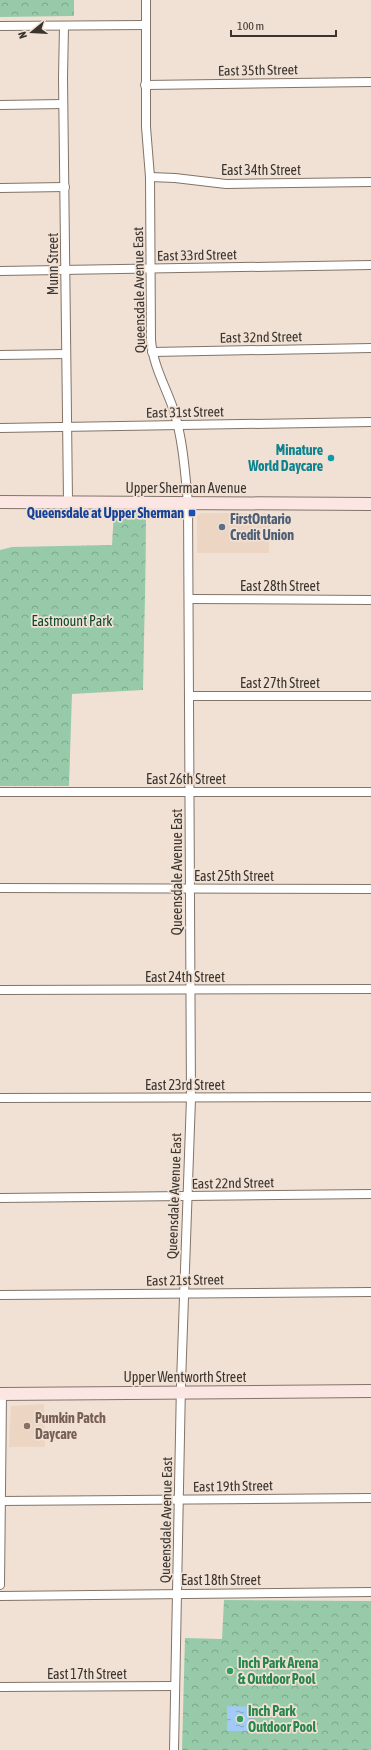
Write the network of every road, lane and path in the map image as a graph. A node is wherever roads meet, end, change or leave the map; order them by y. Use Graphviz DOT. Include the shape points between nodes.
graph roads {
  1 [pos="146,0"];
  2 [pos="145,25"];
  3 [pos="0,26"];
  4 [pos="64,26"];
  5 [pos="371,82"];
  6 [pos="145,85"];
  7 [pos="64,104"];
  8 [pos="0,105"];
  9 [pos="150,177"];
  10 [pos="371,182"];
  11 [pos="65,187"];
  12 [pos="0,188"];
  13 [pos="371,265"];
  14 [pos="151,269"];
  15 [pos="66,270"];
  16 [pos="0,271"];
  17 [pos="371,348"];
  18 [pos="152,352"];
  19 [pos="66,354"];
  20 [pos="0,355"];
  21 [pos="371,422"];
  22 [pos="178,426"];
  23 [pos="67,427"];
  24 [pos="0,428"];
  25 [pos="68,501"];
  26 [pos="0,502"];
  27 [pos="188,503"];
  28 [pos="371,504"];
  29 [pos="189,599"];
  30 [pos="371,600"];
  31 [pos="189,696"];
  32 [pos="371,696"];
  33 [pos="0,792"];
  34 [pos="190,792"];
  35 [pos="371,792"];
  36 [pos="0,888"];
  37 [pos="190,888"];
  38 [pos="371,889"];
  39 [pos="371,989"];
  40 [pos="0,990"];
  41 [pos="191,990"];
  42 [pos="371,1097"];
  43 [pos="0,1098"];
  44 [pos="191,1098"];
  45 [pos="371,1194"];
  46 [pos="187,1197"];
  47 [pos="0,1198"];
  48 [pos="371,1292"];
  49 [pos="184,1294"];
  50 [pos="0,1295"];
  51 [pos="371,1391"];
  52 [pos="181,1392"];
  53 [pos="1,1394"];
  54 [pos="371,1498"];
  55 [pos="179,1500"];
  56 [pos="1,1501"];
  57 [pos="0,1585"];
  58 [pos="371,1592"];
  59 [pos="177,1594"];
  60 [pos="0,1596"];
  61 [pos="175,1686"];
  62 [pos="0,1688"];
  63 [pos="174,1750"];
  1 -- 2 [label="street, Queensdale Avenue East"];
  2 -- 4 [label="street"];
  2 -- 6 [label="street, Queensdale Avenue East"];
  3 -- 4 [label="street"];
  4 -- 7 [label="street, Munn Street"];
  5 -- 6 [label="street, East 35th Street"];
  6 -- 9 [label="street, Queensdale Avenue East"];
  7 -- 8 [label="street"];
  7 -- 11 [label="street, Munn Street"];
  9 -- 10 [label="street, East 34th Street" via="226,184"];
  9 -- 14 [label="street, Queensdale Avenue East"];
  11 -- 12 [label="street"];
  11 -- 15 [label="street, Munn Street"];
  13 -- 14 [label="street, East 33rd Street"];
  14 -- 15 [label="street, East 33rd Street"];
  14 -- 18 [label="street, Queensdale Avenue East"];
  15 -- 16 [label="street, East 33rd Street"];
  15 -- 19 [label="street, Munn Street"];
  17 -- 18 [label="street, East 32nd Street"];
  18 -- 22 [label="street, Queensdale Avenue East"];
  19 -- 20 [label="street"];
  19 -- 23 [label="street, Munn Street"];
  21 -- 22 [label="street, East 31st Street"];
  22 -- 23 [label="street, East 31st Street"];
  22 -- 27 [label="street, Queensdale Avenue East"];
  23 -- 24 [label="street, East 31st Street"];
  23 -- 25 [label="street, Munn Street"];
  25 -- 26 [label="main road, Upper Sherman Avenue"];
  25 -- 27 [label="main road, Upper Sherman Avenue"];
  27 -- 28 [label="main road, Upper Sherman Avenue"];
  27 -- 29 [label="street, Queensdale Avenue East"];
  29 -- 30 [label="street, East 28th Street"];
  29 -- 31 [label="street, Queensdale Avenue East"];
  31 -- 32 [label="street, East 27th Street"];
  31 -- 34 [label="street, Queensdale Avenue East"];
  33 -- 34 [label="street, East 26th Street"];
  34 -- 35 [label="street, East 26th Street"];
  34 -- 37 [label="street, Queensdale Avenue East"];
  36 -- 37 [label="street, East 25th Street"];
  37 -- 38 [label="street, East 25th Street"];
  37 -- 41 [label="street, Queensdale Avenue East"];
  39 -- 41 [label="street, East 24th Street"];
  40 -- 41 [label="street, East 24th Street"];
  41 -- 44 [label="street, Queensdale Avenue East"];
  42 -- 44 [label="street, East 23rd Street"];
  43 -- 44 [label="street, East 23rd Street"];
  44 -- 46 [label="street, Queensdale Avenue East"];
  45 -- 46 [label="street, East 22nd Street"];
  46 -- 47 [label="street, East 22nd Street"];
  46 -- 49 [label="street, Queensdale Avenue East"];
  48 -- 49 [label="street, East 21st Street"];
  49 -- 50 [label="street, East 21st Street"];
  49 -- 52 [label="street, Queensdale Avenue East"];
  51 -- 52 [label="main road, Upper Wentworth Street"];
  52 -- 53 [label="main road, Upper Wentworth Street"];
  52 -- 55 [label="street, Queensdale Avenue East"];
  53 -- 56 [label="street"];
  54 -- 55 [label="street, East 19th Street"];
  55 -- 56 [label="street, East 19th Street"];
  55 -- 59 [label="street, Queensdale Avenue East"];
  56 -- 57 [label="street"];
  58 -- 59 [label="street, East 18th Street"];
  59 -- 60 [label="street, East 18th Street"];
  59 -- 61 [label="street, Queensdale Avenue East"];
  61 -- 62 [label="street, East 17th Street"];
  61 -- 63 [label="street, Queensdale Avenue East"];
}
